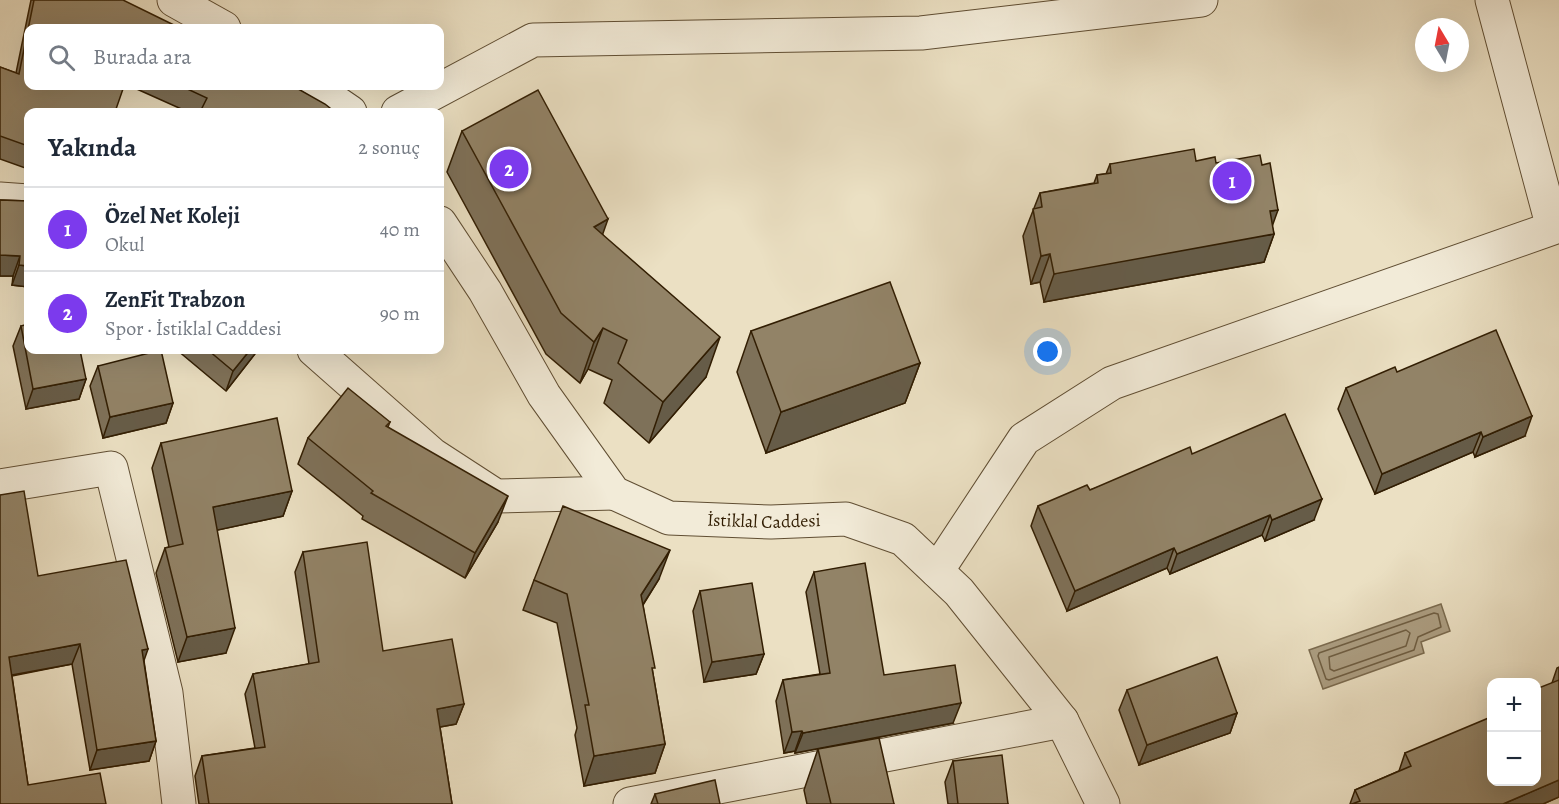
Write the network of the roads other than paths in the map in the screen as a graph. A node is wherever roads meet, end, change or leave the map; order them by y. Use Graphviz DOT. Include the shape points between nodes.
graph roads {
  1 [pos="174,0"];
  2 [pos="1201,0"];
  3 [pos="1492,0"];
  4 [pos="217,24"];
  5 [pos="444,87"];
  6 [pos="318,90"];
  7 [pos="439,90"];
  8 [pos="344,108"];
  9 [pos="406,108"];
  10 [pos="0,199"];
  11 [pos="24,201"];
  12 [pos="444,229"];
  13 [pos="319,354"];
  14 [pos="0,486"];
  15 [pos="614,493"];
  16 [pos="937,571"];
  17 [pos="1062,721"];
  18 [pos="179,804"];
  19 [pos="630,804"];
  20 [pos="1103,804"];
  1 -- 4 [label="street"];
  2 -- 5 [label="street" via="921,33 533,40"];
  3 -- 16 [label="street" via="1553,228 1112,383 1024,439"];
  6 -- 8 [label="street"];
  7 -- 9 [label="street"];
  10 -- 11 [label="street"];
  12 -- 15 [label="street" via="485,291 544,395"];
  13 -- 15 [label="street" via="433,455 496,496"];
  14 -- 18 [label="street" via="111,468 166,693"];
  15 -- 16 [label="street, İstiklal Caddesi" via="669,518 771,522 846,519 903,539"];
  16 -- 17 [label="street, İstiklal Caddesi"];
  17 -- 19 [label="street"];
  17 -- 20 [label="street, İstiklal Caddesi"];
}
